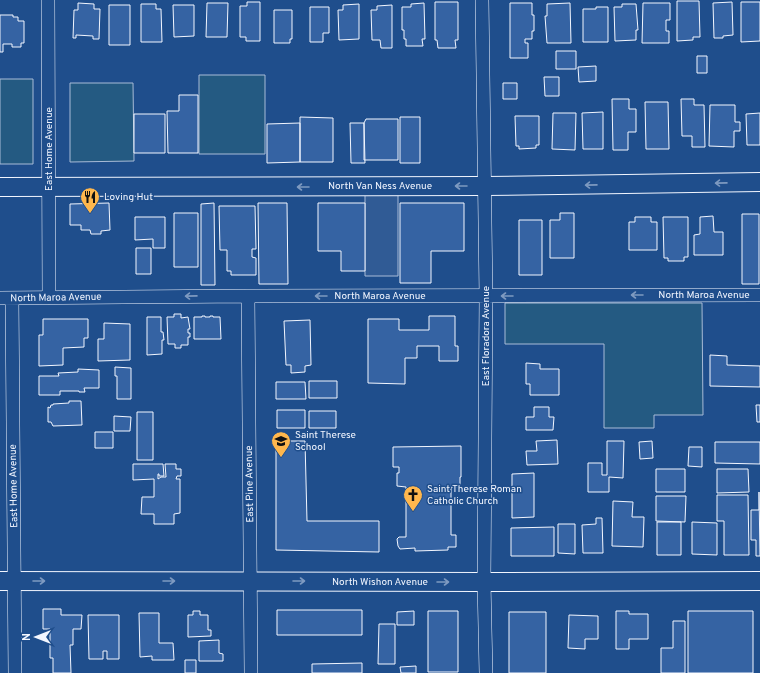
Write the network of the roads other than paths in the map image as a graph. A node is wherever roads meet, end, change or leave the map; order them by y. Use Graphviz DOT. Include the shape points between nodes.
graph roads {
  1 [pos="48,0"];
  2 [pos="482,0"];
  3 [pos="760,182"];
  4 [pos="485,186"];
  5 [pos="0,187"];
  6 [pos="49,188"];
  7 [pos="760,295"];
  8 [pos="248,296"];
  9 [pos="486,296"];
  10 [pos="6,298"];
  11 [pos="49,298"];
  12 [pos="8,581"];
  13 [pos="251,581"];
  14 [pos="760,581"];
  15 [pos="484,582"];
  16 [pos="15,673"];
  17 [pos="252,673"];
  18 [pos="486,673"];
  1 -- 6 [label="street, East Home Avenue"];
  2 -- 4 [label="street, East Floradora Avenue"];
  3 -- 4 [label="main road, North Van Ness Avenue, one-way"];
  4 -- 6 [label="main road, North Van Ness Avenue, one-way"];
  4 -- 9 [label="street, East Floradora Avenue"];
  5 -- 6 [label="main road, North Van Ness Avenue"];
  6 -- 11 [label="street, East Home Avenue"];
  7 -- 9 [label="street, North Maroa Avenue, one-way"];
  9 -- 8 [label="street, North Maroa Avenue, one-way"];
  8 -- 11 [label="street, North Maroa Avenue, one-way"];
  8 -- 13 [label="street, East Pine Avenue"];
  9 -- 15 [label="street, East Floradora Avenue"];
  10 -- 11 [label="street, North Maroa Avenue"];
  10 -- 12 [label="street, East Home Avenue"];
  12 -- 13 [label="main road, North Wishon Avenue, one-way"];
  12 -- 16 [label="street, East Home Avenue"];
  13 -- 15 [label="main road, North Wishon Avenue, one-way"];
  13 -- 17 [label="street, East Pine Avenue"];
  14 -- 15 [label="main road, North Wishon Avenue"];
  15 -- 18 [label="street, East Floradora Avenue"];
}
